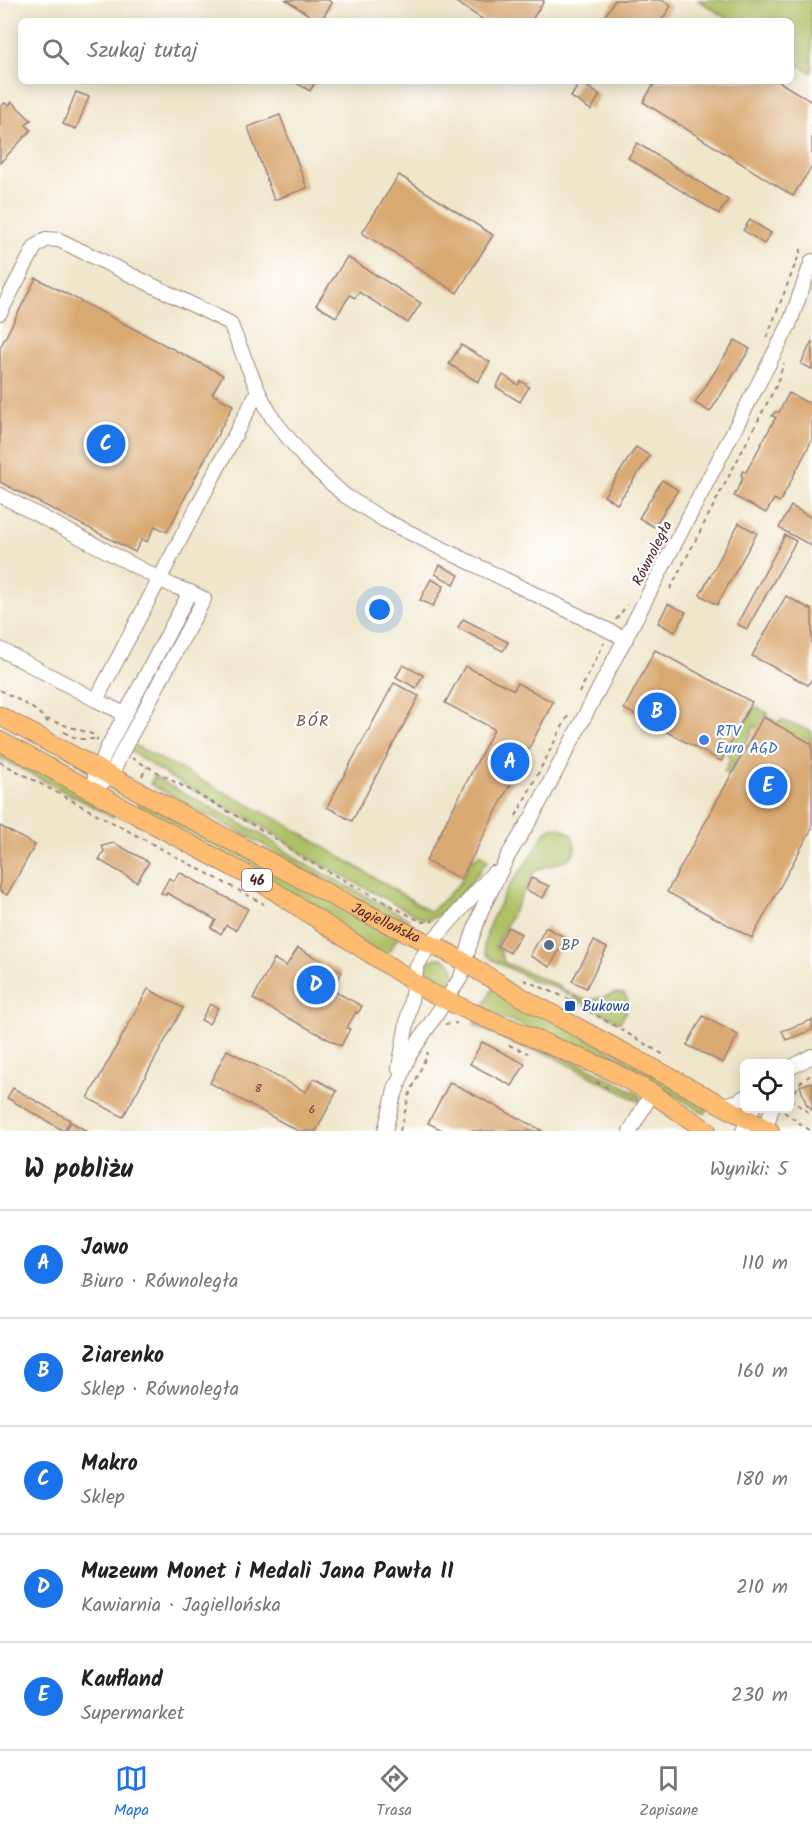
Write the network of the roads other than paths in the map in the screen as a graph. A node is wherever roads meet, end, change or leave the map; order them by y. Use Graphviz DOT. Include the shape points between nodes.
graph roads {
  1 [pos="812,261"];
  2 [pos="0,313"];
  3 [pos="258,391"];
  4 [pos="0,495"];
  5 [pos="159,579"];
  6 [pos="190,592"];
  7 [pos="626,639"];
  8 [pos="0,649"];
  9 [pos="96,700"];
  10 [pos="125,714"];
  11 [pos="0,716"];
  12 [pos="0,741"];
  13 [pos="104,773"];
  14 [pos="92,791"];
  15 [pos="510,854"];
  16 [pos="430,944"];
  17 [pos="465,962"];
  18 [pos="414,983"];
  19 [pos="447,1001"];
  20 [pos="812,1056"];
  21 [pos="794,1065"];
  22 [pos="651,1093"];
  23 [pos="394,1094"];
  24 [pos="740,1100"];
  25 [pos="722,1105"];
  26 [pos="771,1113"];
  27 [pos="748,1119"];
  28 [pos="767,1130"];
  29 [pos="385,1131"];
  30 [pos="630,1131"];
  31 [pos="707,1131"];
  1 -- 7 [label="street, Równoległa" via="789,326"];
  2 -- 3 [label="street" via="35,247 46,239 58,240 230,323"];
  3 -- 5 [label="street"];
  3 -- 7 [label="street" via="273,418 306,460 344,495 384,520"];
  4 -- 5 [label="street"];
  5 -- 6 [label="street"];
  5 -- 9 [label="street"];
  6 -- 10 [label="street"];
  6 -- 13 [label="street" via="204,599 122,752"];
  7 -- 15 [label="street, Równoległa"];
  8 -- 9 [label="street"];
  9 -- 10 [label="street"];
  10 -- 13 [label="street"];
  11 -- 13 [label="main road, Jagiellońska / 46"];
  12 -- 14 [label="main road, Jagiellońska / 46"];
  13 -- 14 [label="street"];
  13 -- 16 [label="main road, Jagiellońska / 46" via="353,907"];
  14 -- 18 [label="main road, Jagiellońska / 46" via="262,883"];
  15 -- 16 [label="street, Równoległa"];
  15 -- 17 [label="street, Równoległa" via="482,909"];
  16 -- 17 [label="main road, Jagiellońska / 46"];
  16 -- 18 [label="street, Równoległa" via="417,966"];
  17 -- 19 [label="street, Równoległa"];
  17 -- 25 [label="main road, Jagiellońska / 46" via="530,1002"];
  18 -- 19 [label="main road, Jagiellońska / 46"];
  18 -- 23 [label="street, Równoległa"];
  19 -- 22 [label="main road, Jagiellońska / 46" via="607,1069"];
  19 -- 23 [label="street, Równoległa" via="410,1056"];
  20 -- 21 [label="street"];
  22 -- 30 [label="street"];
  22 -- 31 [label="main road, Jagiellońska / 46"];
  23 -- 29 [label="street"];
  24 -- 25 [label="street"];
  25 -- 27 [label="main road, Jagiellońska / 46"];
  26 -- 28 [label="street"];
  27 -- 28 [label="main road, Jagiellońska / 46"];
}
